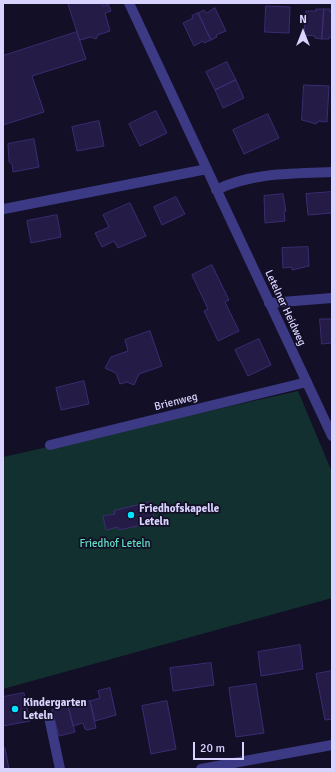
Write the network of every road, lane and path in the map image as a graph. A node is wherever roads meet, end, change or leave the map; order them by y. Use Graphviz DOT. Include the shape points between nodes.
graph roads {
  1 [pos="130,3"];
  2 [pos="207,169"];
  3 [pos="332,172"];
  4 [pos="216,190"];
  5 [pos="4,208"];
  6 [pos="332,298"];
  7 [pos="269,302"];
  8 [pos="307,382"];
  9 [pos="332,436"];
  10 [pos="50,445"];
  11 [pos="49,717"];
  12 [pos="332,745"];
  13 [pos="60,769"];
  14 [pos="201,769"];
  1 -- 2 [label="street, Letelner Heidweg"];
  2 -- 4 [label="street, Letelner Heidweg"];
  2 -- 5 [label="street"];
  3 -- 4 [label="street" via="250,177"];
  4 -- 7 [label="street, Letelner Heidweg"];
  6 -- 7 [label="street"];
  7 -- 8 [label="street, Letelner Heidweg"];
  8 -- 9 [label="street, Letelner Heidweg"];
  8 -- 10 [label="street, Brienweg"];
  11 -- 13 [label="street"];
  12 -- 14 [label="street"];
}
